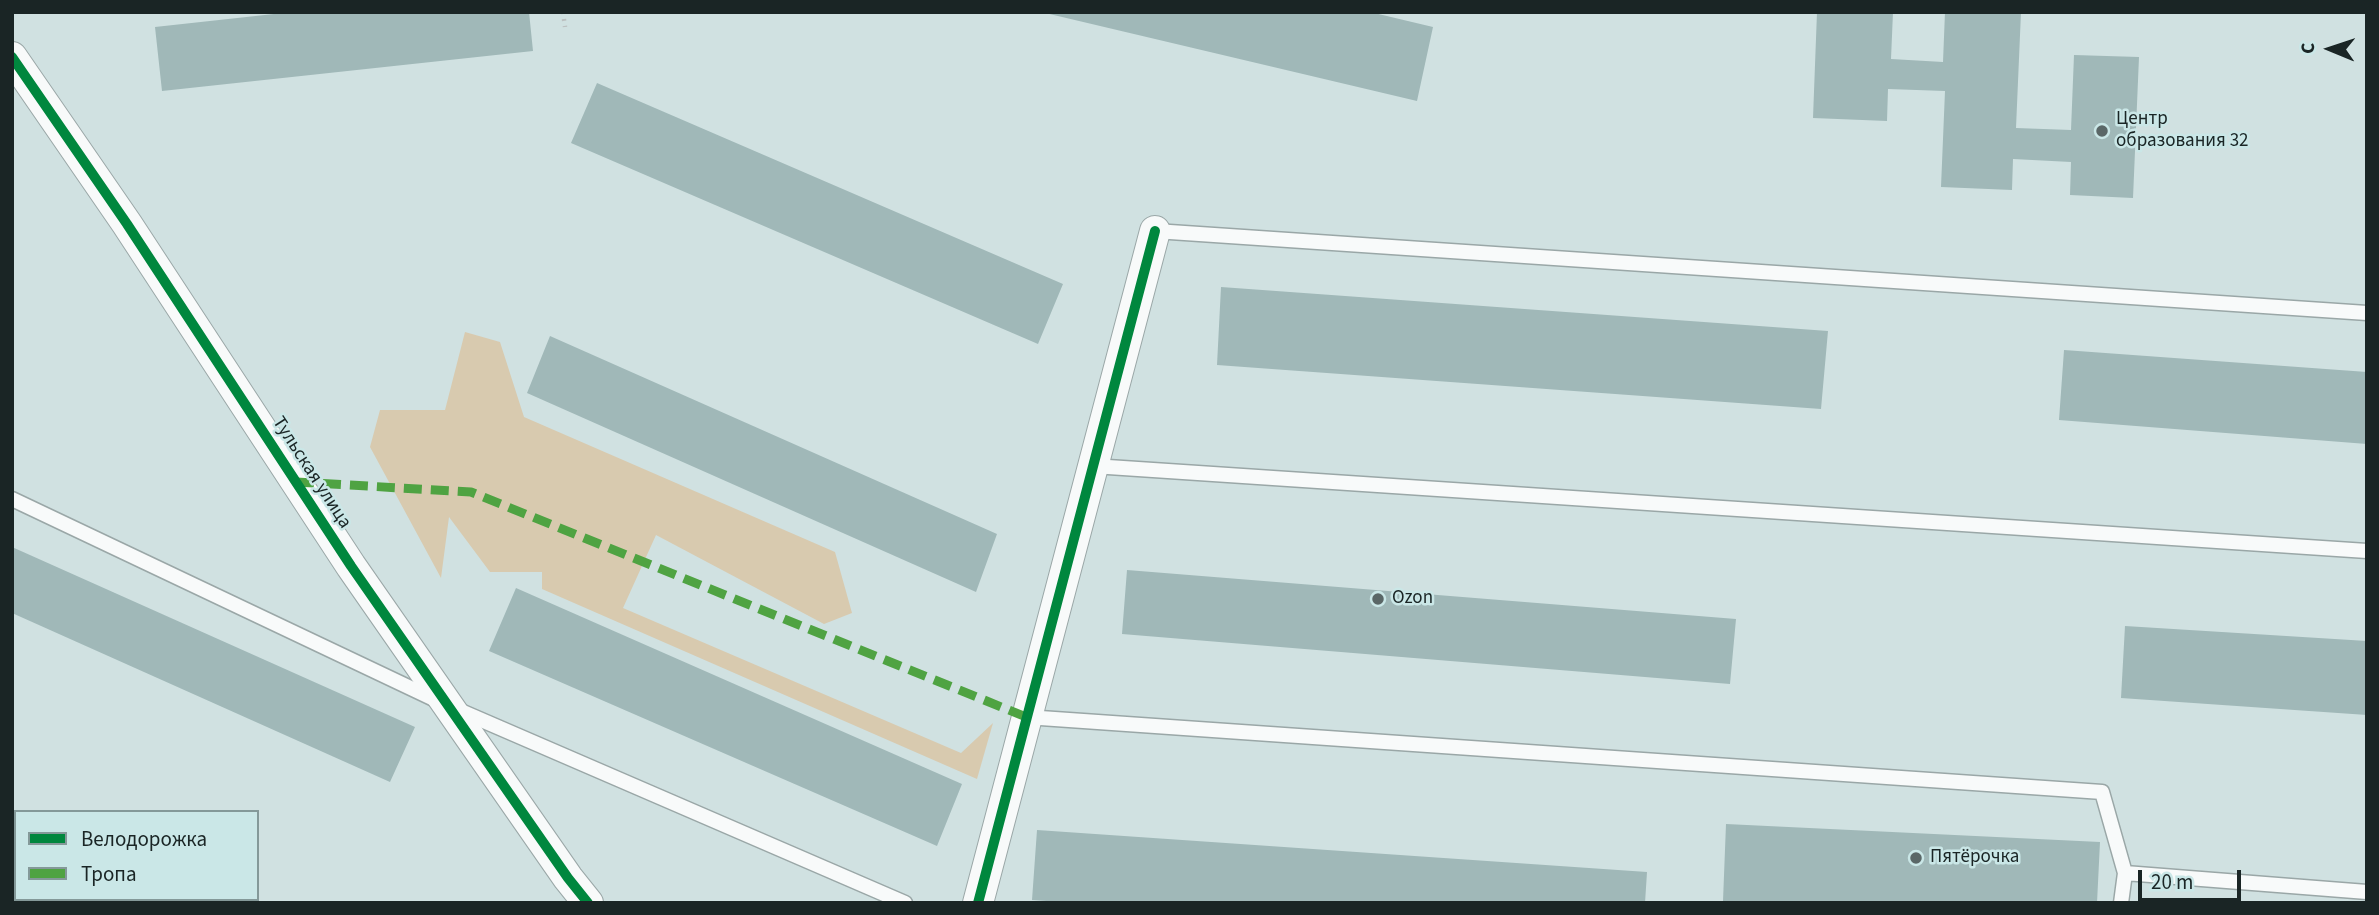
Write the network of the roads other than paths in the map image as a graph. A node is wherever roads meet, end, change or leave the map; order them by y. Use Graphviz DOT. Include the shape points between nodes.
graph roads {
  1 [pos="12,57"];
  2 [pos="1155,231"];
  3 [pos="2367,313"];
  4 [pos="1093,466"];
  5 [pos="12,499"];
  6 [pos="2367,551"];
  7 [pos="449,706"];
  8 [pos="1026,718"];
  9 [pos="2125,873"];
  10 [pos="2367,892"];
  11 [pos="589,903"];
  12 [pos="905,903"];
  13 [pos="978,903"];
  14 [pos="2121,903"];
  1 -- 7 [label="street, Тульская улица"];
  2 -- 3 [label="lane"];
  2 -- 4 [label="street"];
  4 -- 6 [label="lane"];
  4 -- 8 [label="street"];
  5 -- 7 [label="lane"];
  7 -- 11 [label="street, Тульская улица"];
  7 -- 12 [label="lane"];
  8 -- 9 [label="lane" via="2102,792"];
  8 -- 13 [label="street"];
  9 -- 10 [label="lane"];
  9 -- 14 [label="lane"];
}
